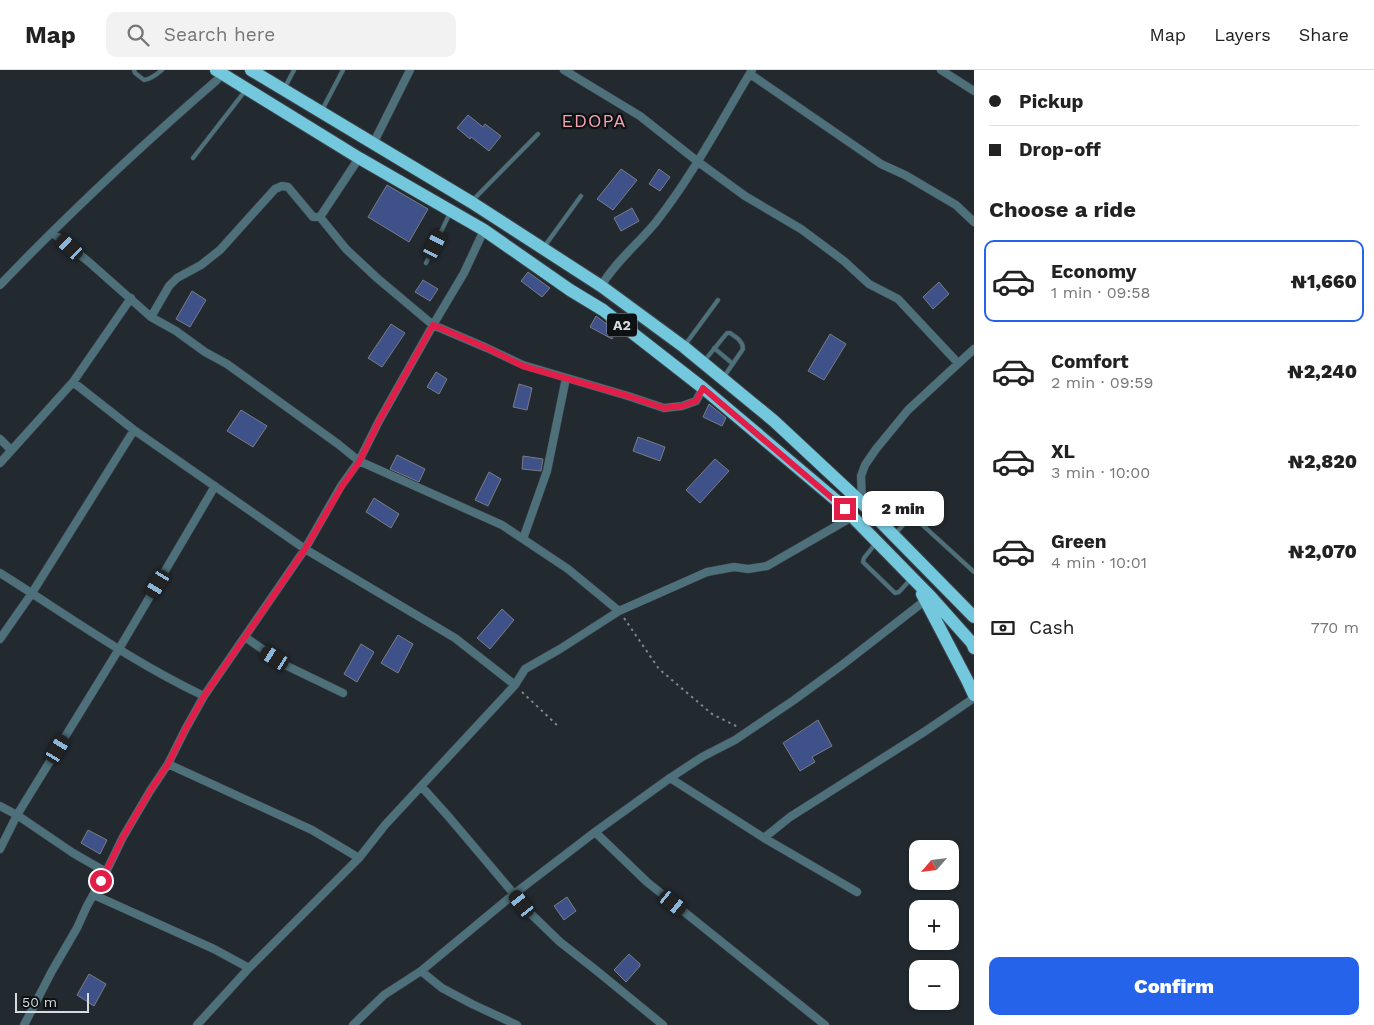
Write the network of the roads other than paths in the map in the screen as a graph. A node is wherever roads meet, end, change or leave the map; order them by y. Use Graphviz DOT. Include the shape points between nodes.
graph roads {
  1 [pos="134,70"];
  2 [pos="162,70"];
  3 [pos="251,70"];
  4 [pos="294,70"];
  5 [pos="344,70"];
  6 [pos="410,70"];
  7 [pos="564,70"];
  8 [pos="941,70"];
  9 [pos="219,72"];
  10 [pos="751,72"];
  11 [pos="284,89"];
  12 [pos="246,90"];
  13 [pos="974,91"];
  14 [pos="322,112"];
  15 [pos="538,134"];
  16 [pos="372,144"];
  17 [pos="193,158"];
  18 [pos="359,158"];
  19 [pos="697,161"];
  20 [pos="581,196"];
  21 [pos="471,202"];
  22 [pos="451,211"];
  23 [pos="320,217"];
  24 [pos="974,222"];
  25 [pos="484,230"];
  26 [pos="52,234"];
  27 [pos="542,249"];
  28 [pos="426,262"];
  29 [pos="0,285"];
  30 [pos="601,286"];
  31 [pos="131,298"];
  32 [pos="718,300"];
  33 [pos="151,317"];
  34 [pos="433,325"];
  35 [pos="684,347"];
  36 [pos="714,348"];
  37 [pos="974,349"];
  38 [pos="703,362"];
  39 [pos="958,363"];
  40 [pos="732,364"];
  41 [pos="566,378"];
  42 [pos="723,378"];
  43 [pos="73,382"];
  44 [pos="703,388"];
  45 [pos="134,430"];
  46 [pos="0,439"];
  47 [pos="12,450"];
  48 [pos="359,462"];
  49 [pos="0,464"];
  50 [pos="215,486"];
  51 [pos="863,504"];
  52 [pos="852,516"];
  53 [pos="894,535"];
  54 [pos="523,539"];
  55 [pos="877,542"];
  56 [pos="305,549"];
  57 [pos="974,572"];
  58 [pos="0,573"];
  59 [pos="914,579"];
  60 [pos="32,593"];
  61 [pos="928,599"];
  62 [pos="619,611"];
  63 [pos="973,616"];
  64 [pos="245,637"];
  65 [pos="0,639"];
  66 [pos="974,648"];
  67 [pos="119,649"];
  68 [pos="515,685"];
  69 [pos="343,693"];
  70 [pos="204,696"];
  71 [pos="974,696"];
  72 [pos="168,764"];
  73 [pos="670,778"];
  74 [pos="421,786"];
  75 [pos="0,806"];
  76 [pos="17,815"];
  77 [pos="595,832"];
  78 [pos="764,838"];
  79 [pos="0,850"];
  80 [pos="359,858"];
  81 [pos="106,872"];
  82 [pos="857,892"];
  83 [pos="514,894"];
  84 [pos="94,895"];
  85 [pos="249,968"];
  86 [pos="421,971"];
  87 [pos="24,1025"];
  88 [pos="197,1025"];
  89 [pos="354,1025"];
  90 [pos="517,1025"];
  91 [pos="663,1025"];
  92 [pos="825,1025"];
  1 -- 2 [label="lane" via="144,80"];
  3 -- 11 [label="highway, A2"];
  4 -- 11 [label="lane"];
  5 -- 14 [label="lane"];
  6 -- 16 [label="street"];
  7 -- 19 [label="street" via="640,116"];
  8 -- 13 [label="street"];
  9 -- 12 [label="highway, A2"];
  9 -- 26 [label="street" via="217,80"];
  10 -- 19 [label="street"];
  10 -- 24 [label="street" via="881,164 956,205"];
  11 -- 14 [label="highway, A2"];
  12 -- 17 [label="lane"];
  12 -- 18 [label="highway, A2"];
  14 -- 16 [label="highway, A2"];
  15 -- 21 [label="lane"];
  16 -- 21 [label="highway, A2"];
  18 -- 22 [label="highway, A2"];
  18 -- 23 [label="street"];
  19 -- 30 [label="street" via="655,223 609,272"];
  19 -- 39 [label="street" via="745,196 801,229 869,284 898,299"];
  20 -- 27 [label="lane"];
  21 -- 27 [label="highway, A2"];
  22 -- 25 [label="highway, A2"];
  22 -- 28 [label="lane"];
  23 -- 33 [label="street" via="313,218 288,187 275,189 220,250 169,286"];
  23 -- 34 [label="street" via="346,249"];
  25 -- 34 [label="street" via="464,273"];
  25 -- 44 [label="highway, A2" via="604,310"];
  26 -- 29 [label="street"];
  26 -- 31 [label="street"];
  27 -- 30 [label="highway, A2"];
  30 -- 35 [label="highway, A2"];
  31 -- 33 [label="street"];
  31 -- 43 [label="street"];
  32 -- 35 [label="lane"];
  33 -- 48 [label="street" via="227,364"];
  34 -- 41 [label="street" via="523,366"];
  34 -- 48 [label="street"];
  35 -- 38 [label="highway, A2"];
  36 -- 38 [label="lane"];
  36 -- 40 [label="lane"];
  36 -- 40 [label="lane" via="727,333 740,340 743,349"];
  37 -- 39 [label="street"];
  38 -- 42 [label="highway, A2"];
  39 -- 51 [label="street" via="908,410 865,465 861,476"];
  40 -- 42 [label="lane"];
  41 -- 44 [label="street" via="664,408 696,401"];
  41 -- 54 [label="street" via="547,471"];
  42 -- 51 [label="highway, A2"];
  43 -- 45 [label="street"];
  43 -- 47 [label="street"];
  44 -- 52 [label="highway, A2"];
  45 -- 50 [label="street"];
  45 -- 60 [label="street"];
  46 -- 47 [label="street"];
  47 -- 49 [label="street"];
  48 -- 54 [label="street" via="502,525"];
  48 -- 56 [label="street"];
  50 -- 56 [label="street"];
  50 -- 67 [label="street"];
  51 -- 53 [label="highway, A2"];
  52 -- 55 [label="highway, A2"];
  52 -- 62 [label="street" via="767,566 707,572"];
  53 -- 57 [label="lane" via="905,523 917,520"];
  53 -- 63 [label="highway, A2"];
  54 -- 62 [label="street" via="568,569"];
  55 -- 59 [label="highway, A2"];
  55 -- 59 [label="lane" via="863,562 894,593"];
  56 -- 64 [label="street"];
  56 -- 68 [label="street" via="455,638"];
  58 -- 60 [label="street"];
  59 -- 61 [label="highway"];
  60 -- 65 [label="street"];
  60 -- 67 [label="street"];
  61 -- 66 [label="highway"];
  61 -- 71 [label="highway"];
  61 -- 73 [label="street" via="794,700"];
  62 -- 68 [label="street" via="525,669"];
  64 -- 69 [label="street" via="285,664"];
  64 -- 70 [label="street"];
  67 -- 70 [label="street"];
  67 -- 76 [label="street"];
  68 -- 74 [label="street"];
  70 -- 72 [label="street"];
  71 -- 78 [label="street" via="924,732 790,817"];
  72 -- 80 [label="street" via="312,830"];
  72 -- 81 [label="street" via="123,837"];
  73 -- 77 [label="street"];
  73 -- 78 [label="street"];
  74 -- 80 [label="street"];
  74 -- 83 [label="street"];
  75 -- 76 [label="street"];
  76 -- 79 [label="street"];
  76 -- 81 [label="street"];
  77 -- 83 [label="street"];
  77 -- 92 [label="street" via="647,882"];
  78 -- 82 [label="street"];
  80 -- 85 [label="street"];
  81 -- 84 [label="street"];
  83 -- 86 [label="street"];
  83 -- 91 [label="street" via="560,942"];
  84 -- 85 [label="street"];
  84 -- 87 [label="street"];
  85 -- 88 [label="street"];
  86 -- 89 [label="street" via="384,995"];
  86 -- 90 [label="street" via="442,988"];
}
